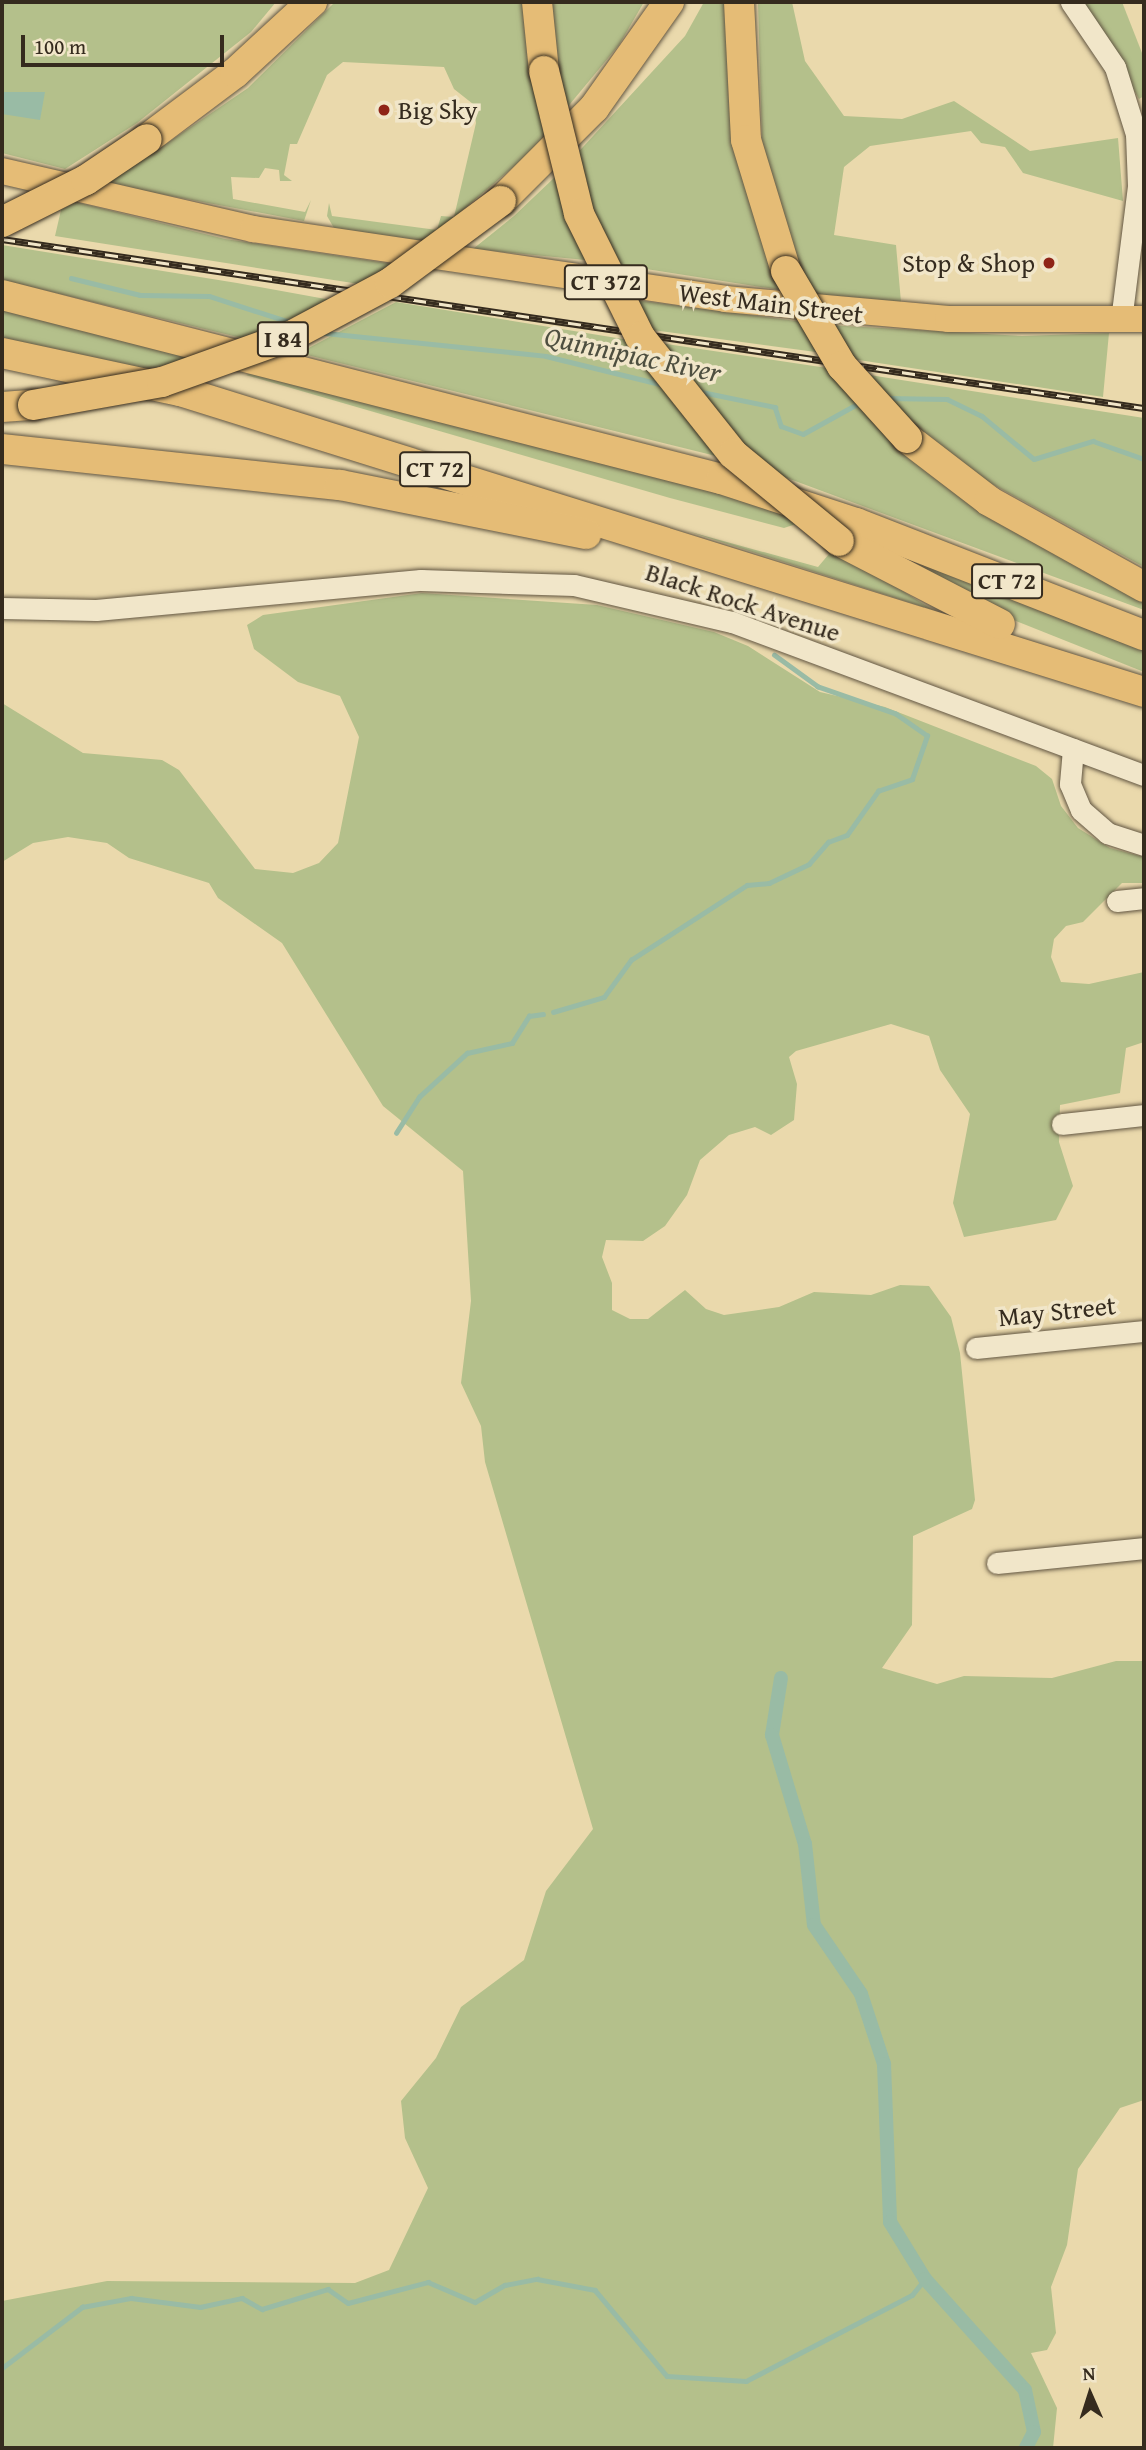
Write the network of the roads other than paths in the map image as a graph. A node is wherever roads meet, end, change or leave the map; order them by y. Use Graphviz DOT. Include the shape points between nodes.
graph roads {
  1 [pos="312,2"];
  2 [pos="537,2"];
  3 [pos="669,2"];
  4 [pos="739,2"];
  5 [pos="1071,2"];
  6 [pos="2,171"];
  7 [pos="2,222"];
  8 [pos="2,295"];
  9 [pos="1133,319"];
  10 [pos="2,353"];
  11 [pos="2,407"];
  12 [pos="2,449"];
  13 [pos="1144,587"];
  14 [pos="865,601"];
  15 [pos="2,608"];
  16 [pos="1144,635"];
  17 [pos="1144,680"];
  18 [pos="1144,692"];
  19 [pos="1073,750"];
  20 [pos="1144,775"];
  21 [pos="1144,845"];
  22 [pos="1144,898"];
  23 [pos="1117,901"];
  24 [pos="1144,1115"];
  25 [pos="1062,1124"];
  26 [pos="1144,1331"];
  27 [pos="976,1348"];
  28 [pos="1144,1548"];
  29 [pos="997,1563"];
  1 -- 7 [label="highway, bridge" via="235,73 147,139 86,180"];
  2 -- 17 [label="highway, bridge" via="544,71 576,204 640,337 733,454 839,541 956,606"];
  3 -- 11 [label="highway, I 84, bridge" via="594,108 501,201 390,283 261,349 146,386"];
  4 -- 13 [label="highway, bridge" via="746,140 786,271 842,366 907,438 989,501"];
  5 -- 9 [label="street" via="1115,67 1136,134"];
  6 -- 9 [label="main road, West Main Street / CT 372" via="193,218 462,263 794,307 948,319"];
  8 -- 16 [label="highway, CT 72" via="710,475 856,523"];
  10 -- 14 [label="highway, CT 72" via="151,382"];
  12 -- 14 [label="highway" via="155,461 401,495"];
  14 -- 18 [label="highway, CT 72"];
  15 -- 19 [label="street, Black Rock Avenue" via="96,610 421,580 575,585 732,622"];
  19 -- 20 [label="street, Black Rock Avenue"];
  19 -- 21 [label="street" via="1070,784 1081,810 1107,833"];
  22 -- 23 [label="street"];
  24 -- 25 [label="street"];
  26 -- 27 [label="street, May Street"];
  28 -- 29 [label="street"];
}
